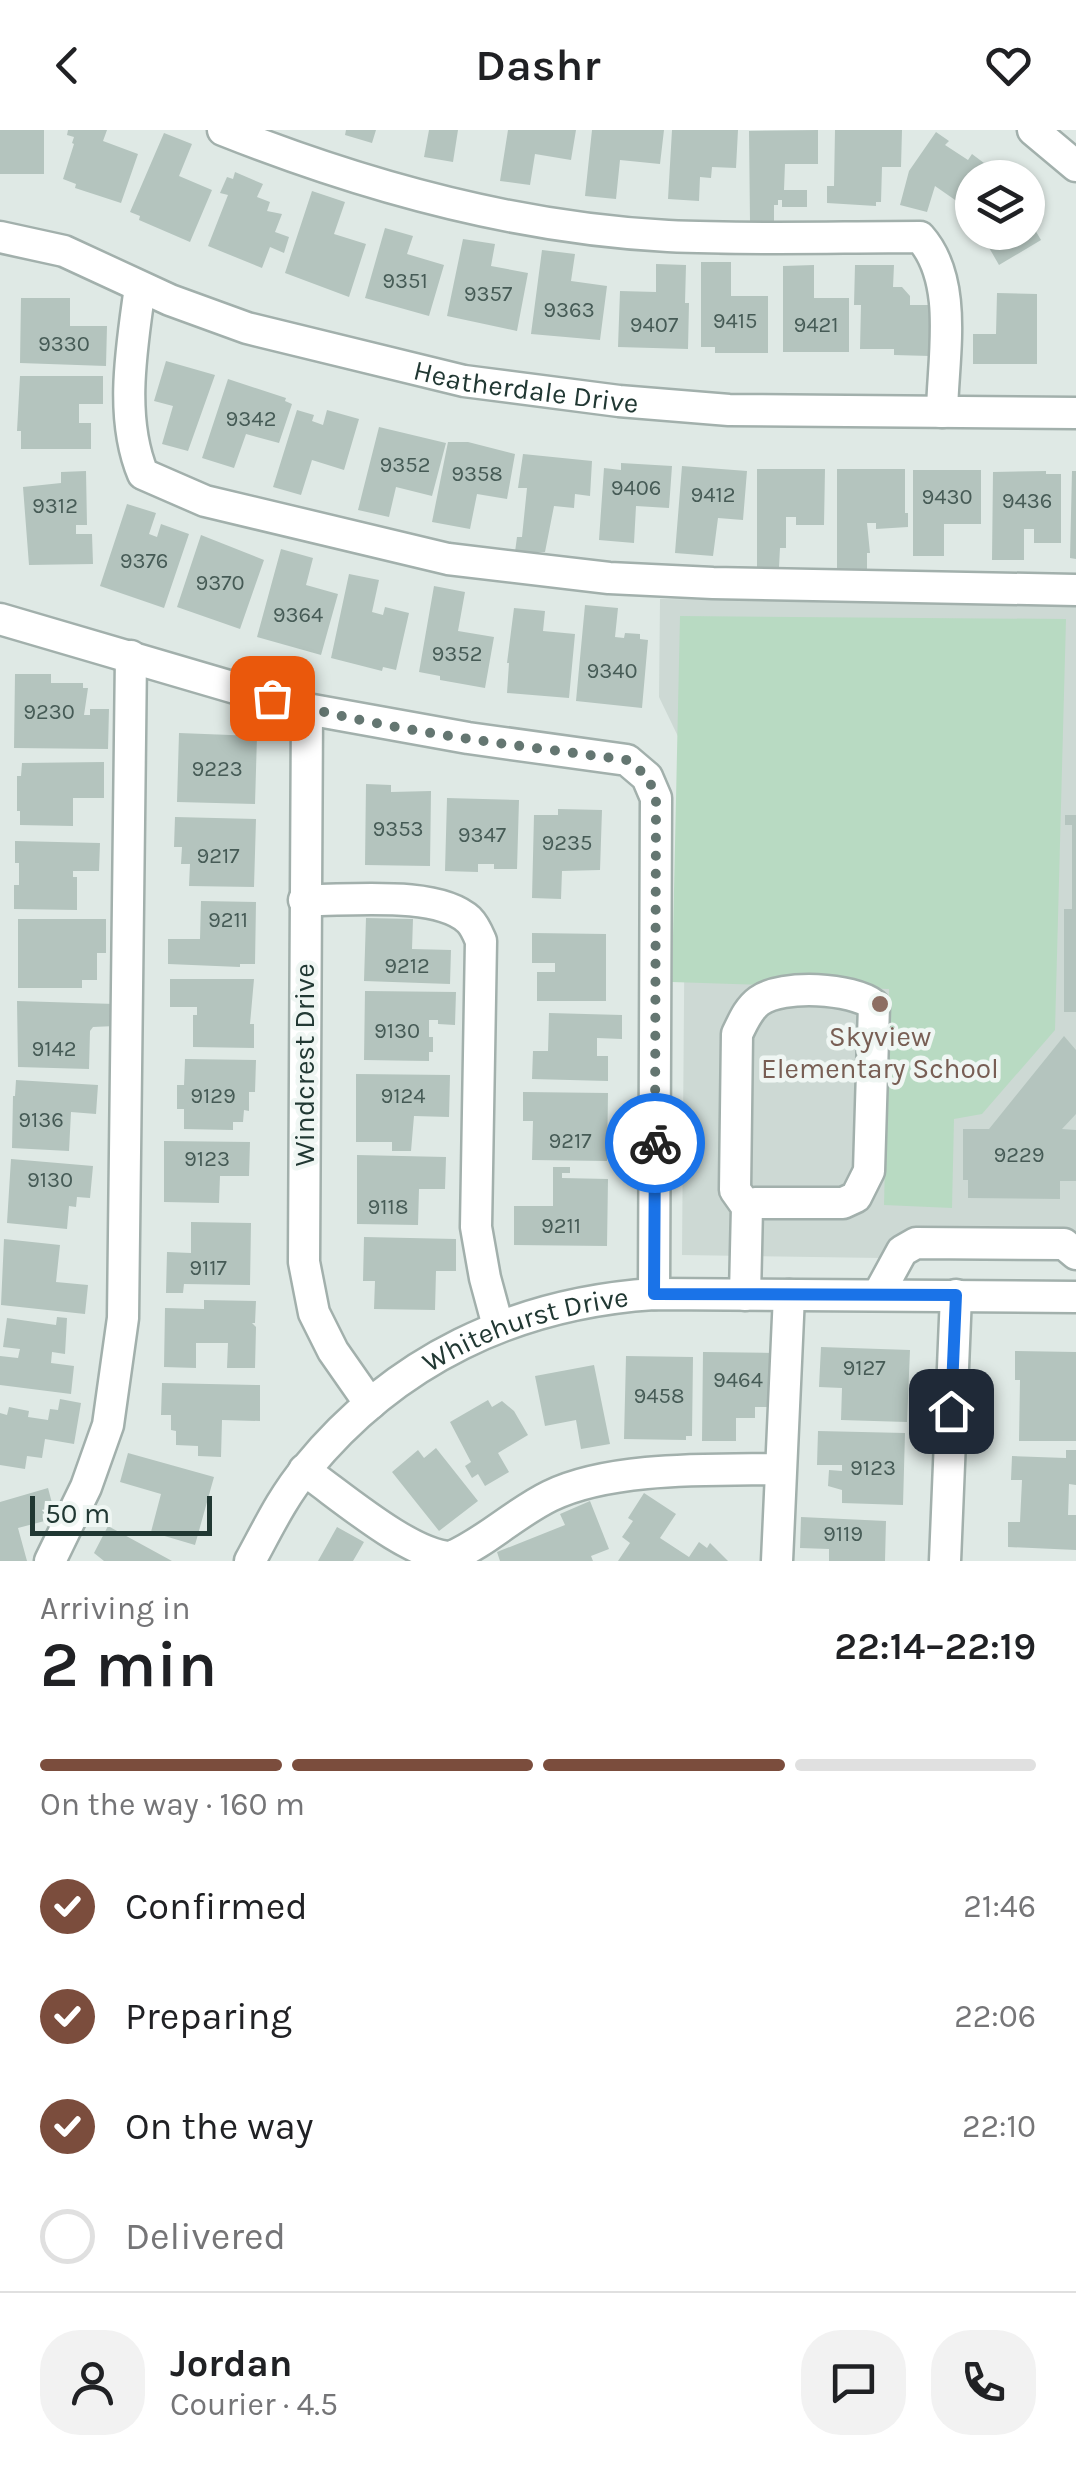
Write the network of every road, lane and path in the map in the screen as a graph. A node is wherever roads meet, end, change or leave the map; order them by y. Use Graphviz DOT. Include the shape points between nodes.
graph roads {
  1 [pos="222,130"];
  2 [pos="1033,130"];
  3 [pos="1076,166"];
  4 [pos="0,237"];
  5 [pos="140,286"];
  6 [pos="942,412"];
  7 [pos="1076,413"];
  8 [pos="1076,590"];
  9 [pos="0,619"];
  10 [pos="131,656"];
  11 [pos="307,709"];
  12 [pos="304,900"];
  13 [pos="746,1207"];
  14 [pos="1076,1254"];
  15 [pos="654,1294"];
  16 [pos="745,1295"];
  17 [pos="788,1295"];
  18 [pos="878,1295"];
  19 [pos="956,1295"];
  20 [pos="1076,1296"];
  21 [pos="498,1326"];
  22 [pos="370,1404"];
  23 [pos="780,1468"];
  24 [pos="304,1470"];
  25 [pos="50,1561"];
  26 [pos="250,1561"];
  27 [pos="777,1561"];
  28 [pos="944,1561"];
  1 -- 6 [label="street" via="350,177 576,226 666,236 920,238 933,252 945,290"];
  2 -- 3 [label="street"];
  4 -- 5 [label="street, Heatherdale Drive" via="64,251"];
  5 -- 6 [label="street, Heatherdale Drive" via="248,328 464,381 729,410"];
  5 -- 8 [label="street" via="131,356 132,448 142,474 205,501 448,559 562,574"];
  6 -- 7 [label="street, Heatherdale Drive"];
  9 -- 10 [label="street"];
  10 -- 11 [label="street"];
  10 -- 25 [label="street" via="123,1318 108,1425"];
  11 -- 12 [label="street, Windcrest Drive"];
  11 -- 15 [label="street" via="627,760 648,777 656,798"];
  12 -- 21 [label="street" via="426,902 472,922 481,941 476,1227"];
  12 -- 22 [label="street, Windcrest Drive" via="304,1262 314,1313"];
  13 -- 13 [label="street" via="856,1197 871,1146 874,1006 864,997 795,991 762,998 748,1012 737,1034 734,1190"];
  13 -- 16 [label="street"];
  14 -- 18 [label="street" via="1064,1244 916,1243 902,1251"];
  15 -- 16 [label="street, Whitehurst Drive"];
  15 -- 21 [label="street, Whitehurst Drive" via="556,1308"];
  16 -- 17 [label="street, Whitehurst Drive"];
  17 -- 18 [label="street, Whitehurst Drive"];
  17 -- 23 [label="street"];
  18 -- 19 [label="street, Whitehurst Drive"];
  19 -- 20 [label="street, Whitehurst Drive"];
  19 -- 28 [label="street"];
  21 -- 22 [label="street, Whitehurst Drive" via="457,1344"];
  22 -- 24 [label="street, Whitehurst Drive"];
  23 -- 24 [label="street" via="628,1476 554,1493 451,1557 412,1546"];
  23 -- 27 [label="street"];
  24 -- 26 [label="street, Whitehurst Drive"];
}
